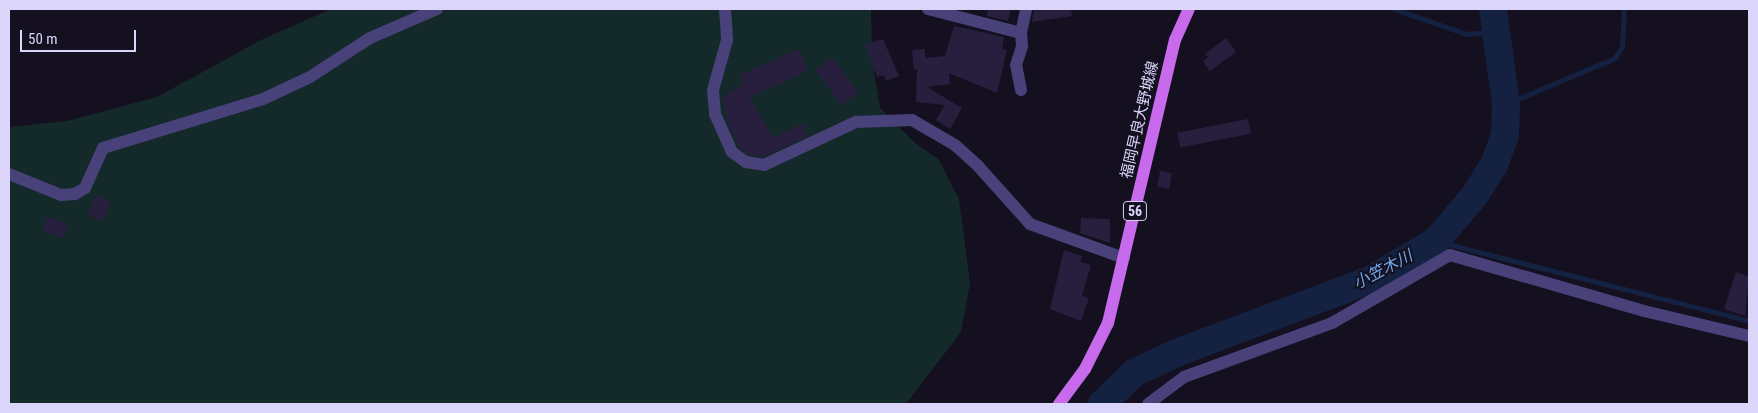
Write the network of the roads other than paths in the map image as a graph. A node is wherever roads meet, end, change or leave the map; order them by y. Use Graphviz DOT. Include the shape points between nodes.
graph roads {
  1 [pos="437,9"];
  2 [pos="725,9"];
  3 [pos="928,9"];
  4 [pos="1026,9"];
  5 [pos="1188,9"];
  6 [pos="1021,33"];
  7 [pos="1021,90"];
  8 [pos="9,174"];
  9 [pos="1124,258"];
  10 [pos="1749,336"];
  11 [pos="1064,403"];
  12 [pos="1148,404"];
  1 -- 8 [label="street" via="370,38 310,77 263,99 102,148 85,188 75,194 61,195"];
  2 -- 9 [label="street" via="727,40 713,90 715,114 732,152 746,162 764,165 856,122 912,120 955,145 1030,224"];
  3 -- 6 [label="street"];
  4 -- 6 [label="street"];
  5 -- 9 [label="main road, 福岡早良大野城線 / 56" via="1175,40"];
  6 -- 7 [label="street" via="1022,46 1016,64"];
  9 -- 11 [label="main road, 福岡早良大野城線 / 56" via="1108,323"];
  10 -- 12 [label="street" via="1644,311 1450,255 1332,323 1184,377"];
}
